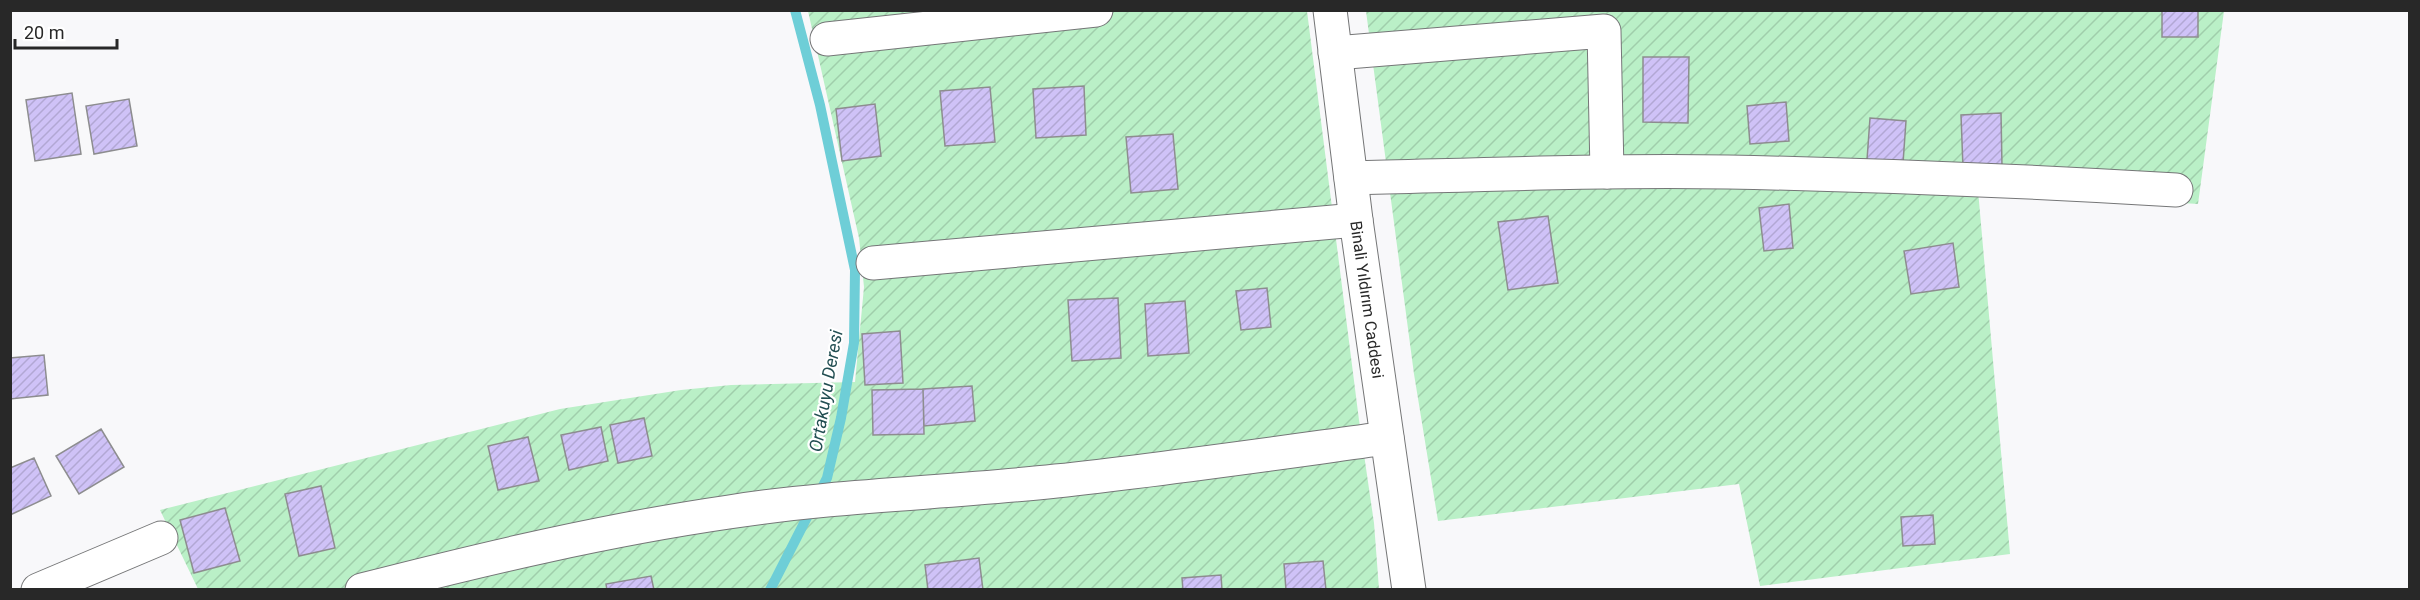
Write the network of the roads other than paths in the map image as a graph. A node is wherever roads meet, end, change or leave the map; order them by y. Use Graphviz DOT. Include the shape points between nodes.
graph roads {
  1 [pos="1096,10"];
  2 [pos="1329,10"];
  3 [pos="827,39"];
  4 [pos="1335,53"];
  5 [pos="1607,172"];
  6 [pos="1351,178"];
  7 [pos="2176,190"];
  8 [pos="1356,220"];
  9 [pos="873,262"];
  10 [pos="1387,438"];
  11 [pos="161,538"];
  12 [pos="38,590"];
  13 [pos="362,590"];
  14 [pos="1409,590"];
  1 -- 3 [label="street"];
  2 -- 4 [label="street, Binali Yıldırım Caddesi"];
  4 -- 5 [label="street" via="1604,32"];
  4 -- 6 [label="street, Binali Yıldırım Caddesi"];
  5 -- 6 [label="street"];
  5 -- 7 [label="street" via="1966,178"];
  6 -- 8 [label="street, Binali Yıldırım Caddesi"];
  8 -- 9 [label="street"];
  8 -- 10 [label="street, Binali Yıldırım Caddesi"];
  10 -- 13 [label="street" via="1056,481 732,511 564,543"];
  10 -- 14 [label="street, Binali Yıldırım Caddesi"];
  11 -- 12 [label="street"];
}
